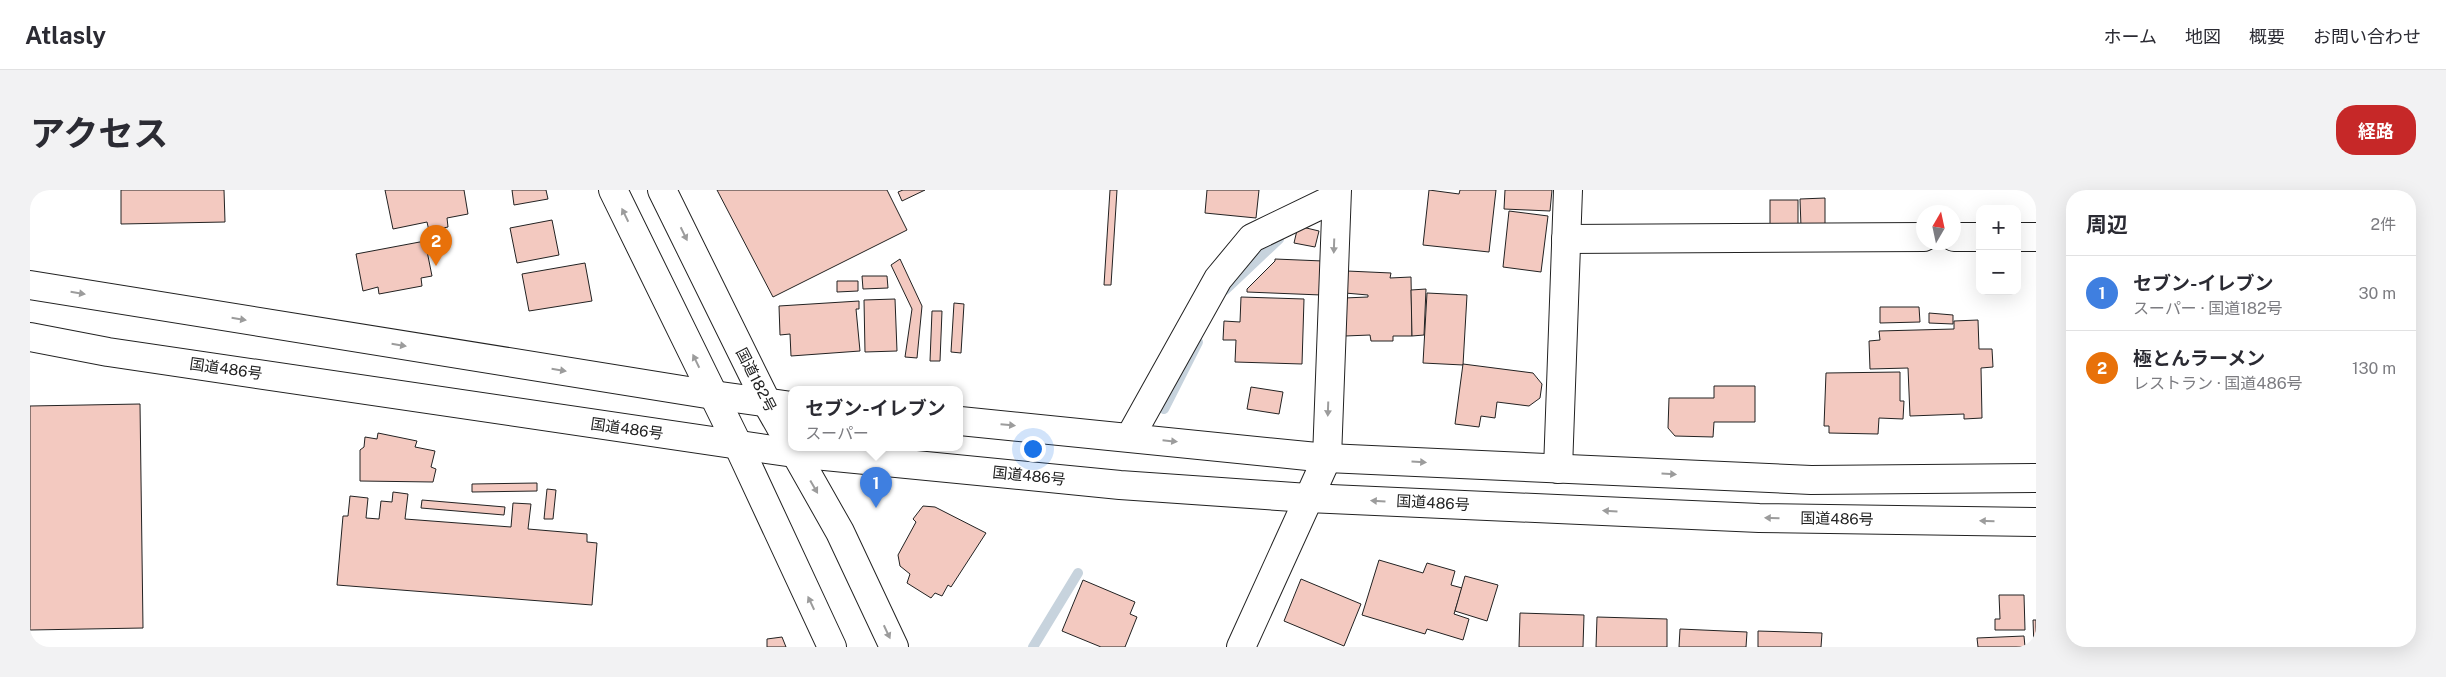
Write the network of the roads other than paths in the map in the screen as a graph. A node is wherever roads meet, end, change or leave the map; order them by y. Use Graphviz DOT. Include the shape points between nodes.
graph roads {
  1 [pos="613,190"];
  2 [pos="662,190"];
  3 [pos="1568,190"];
  4 [pos="1336,194"];
  5 [pos="1916,237"];
  6 [pos="1961,237"];
  7 [pos="1976,237"];
  8 [pos="2021,237"];
  9 [pos="2036,237"];
  10 [pos="1566,238"];
  11 [pos="30,285"];
  12 [pos="30,337"];
  13 [pos="713,395"];
  14 [pos="780,404"];
  15 [pos="963,421"];
  16 [pos="788,432"];
  17 [pos="1130,437"];
  18 [pos="738,445"];
  19 [pos="794,453"];
  20 [pos="1327,458"];
  21 [pos="1558,469"];
  22 [pos="2036,478"];
  23 [pos="1308,498"];
  24 [pos="2036,522"];
  25 [pos="832,647"];
  26 [pos="894,647"];
  27 [pos="1241,647"];
  13 -- 1 [label="main road, one-way"];
  2 -- 14 [label="main road, 国道182号, one-way"];
  3 -- 10 [label="main road"];
  4 -- 17 [label="main road" via="1252,238 1218,279"];
  4 -- 20 [label="main road, one-way"];
  5 -- 10 [label="main road"];
  6 -- 7 [label="main road"];
  8 -- 9 [label="main road"];
  10 -- 21 [label="main road"];
  11 -- 13 [label="main road, one-way"];
  12 -- 18 [label="main road, 国道486号" via="108,352"];
  13 -- 14 [label="main road"];
  13 -- 18 [label="main road"];
  14 -- 16 [label="main road, 国道182号"];
  15 -- 17 [label="main road, one-way"];
  17 -- 20 [label="main road, one-way"];
  18 -- 19 [label="main road, 国道486号"];
  25 -- 18 [label="main road, one-way"];
  19 -- 23 [label="main road, 国道486号" via="1120,485"];
  19 -- 26 [label="main road, 国道182号, one-way" via="840,532"];
  20 -- 21 [label="main road, one-way"];
  20 -- 23 [label="main road"];
  21 -- 22 [label="main road, one-way" via="1811,480"];
  24 -- 23 [label="main road, 国道486号, one-way" via="1759,518"];
  23 -- 27 [label="main road"];
}
